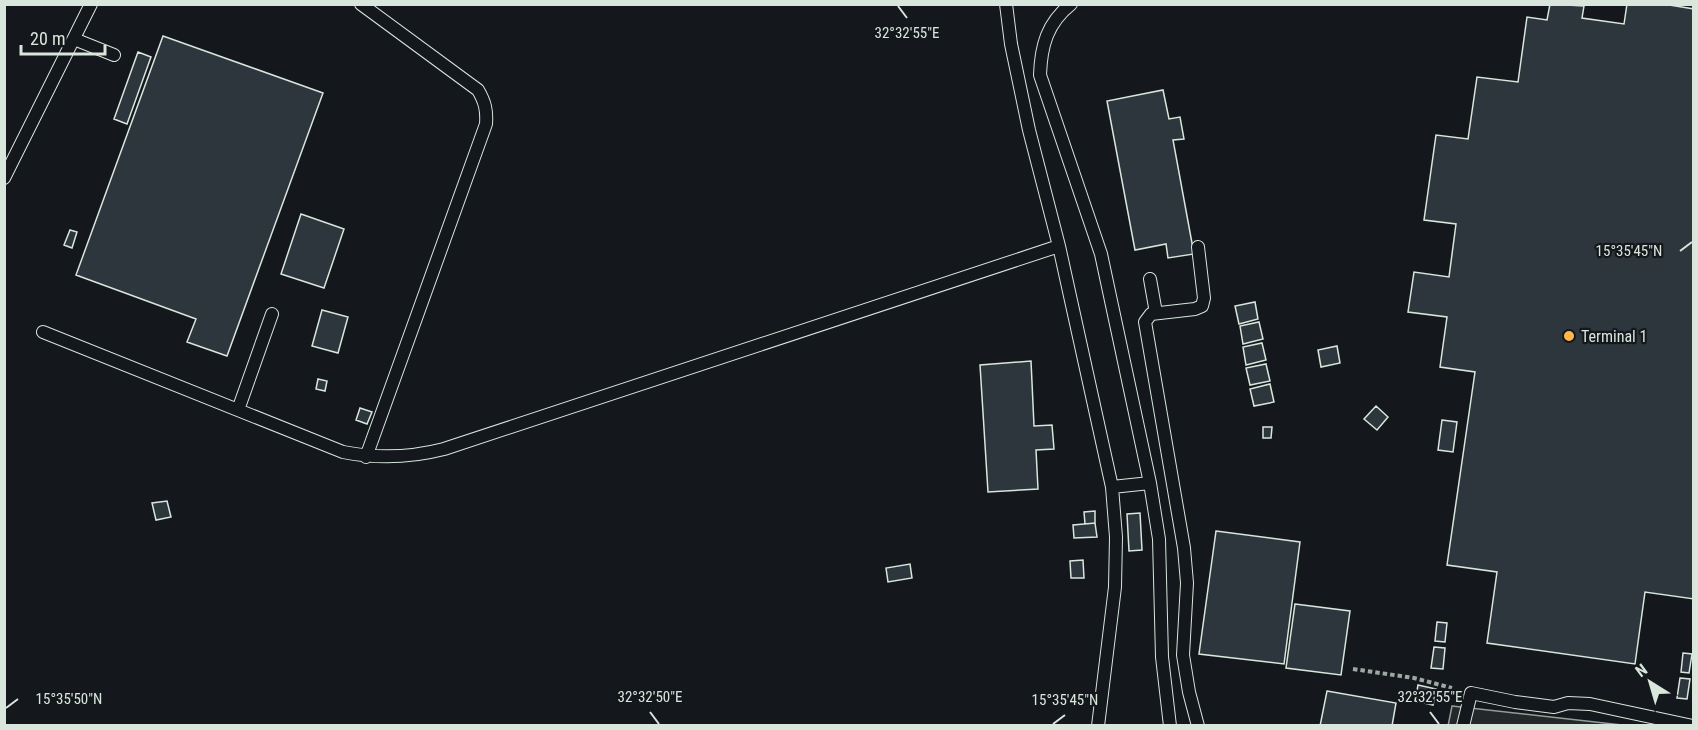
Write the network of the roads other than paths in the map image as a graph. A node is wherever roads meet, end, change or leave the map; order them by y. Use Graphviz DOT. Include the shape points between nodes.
graph roads {
  1 [pos="91,4"];
  2 [pos="361,4"];
  3 [pos="1006,4"];
  4 [pos="1071,4"];
  5 [pos="74,39"];
  6 [pos="114,55"];
  7 [pos="4,178"];
  8 [pos="1059,246"];
  9 [pos="1198,247"];
  10 [pos="1150,279"];
  11 [pos="1156,313"];
  12 [pos="272,314"];
  13 [pos="43,332"];
  14 [pos="238,410"];
  15 [pos="366,457"];
  16 [pos="1150,483"];
  17 [pos="1112,487"];
  18 [pos="1098,726"];
  19 [pos="1170,726"];
  20 [pos="1198,726"];
  21 [pos="1463,726"];
  22 [pos="1693,726"];
  1 -- 5 [label="lane"];
  2 -- 15 [label="lane" via="478,90 487,112 486,124"];
  3 -- 8 [label="lane" via="1029,130"];
  4 -- 16 [label="lane" via="1048,31 1041,52 1040,75 1101,254"];
  5 -- 6 [label="lane"];
  5 -- 7 [label="lane"];
  8 -- 15 [label="lane" via="444,449 392,458"];
  8 -- 17 [label="lane"];
  9 -- 11 [label="lane" via="1202,306"];
  10 -- 11 [label="lane"];
  11 -- 20 [label="lane" via="1147,317 1145,327 1184,548 1187,583 1183,655"];
  12 -- 14 [label="lane"];
  13 -- 14 [label="lane"];
  14 -- 15 [label="lane" via="343,452"];
  16 -- 17 [label="lane"];
  16 -- 19 [label="lane" via="1159,539 1162,657"];
  17 -- 18 [label="lane" via="1115,587"];
  21 -- 22 [label="lane" via="1471,693 1554,707 1590,704"];
}
